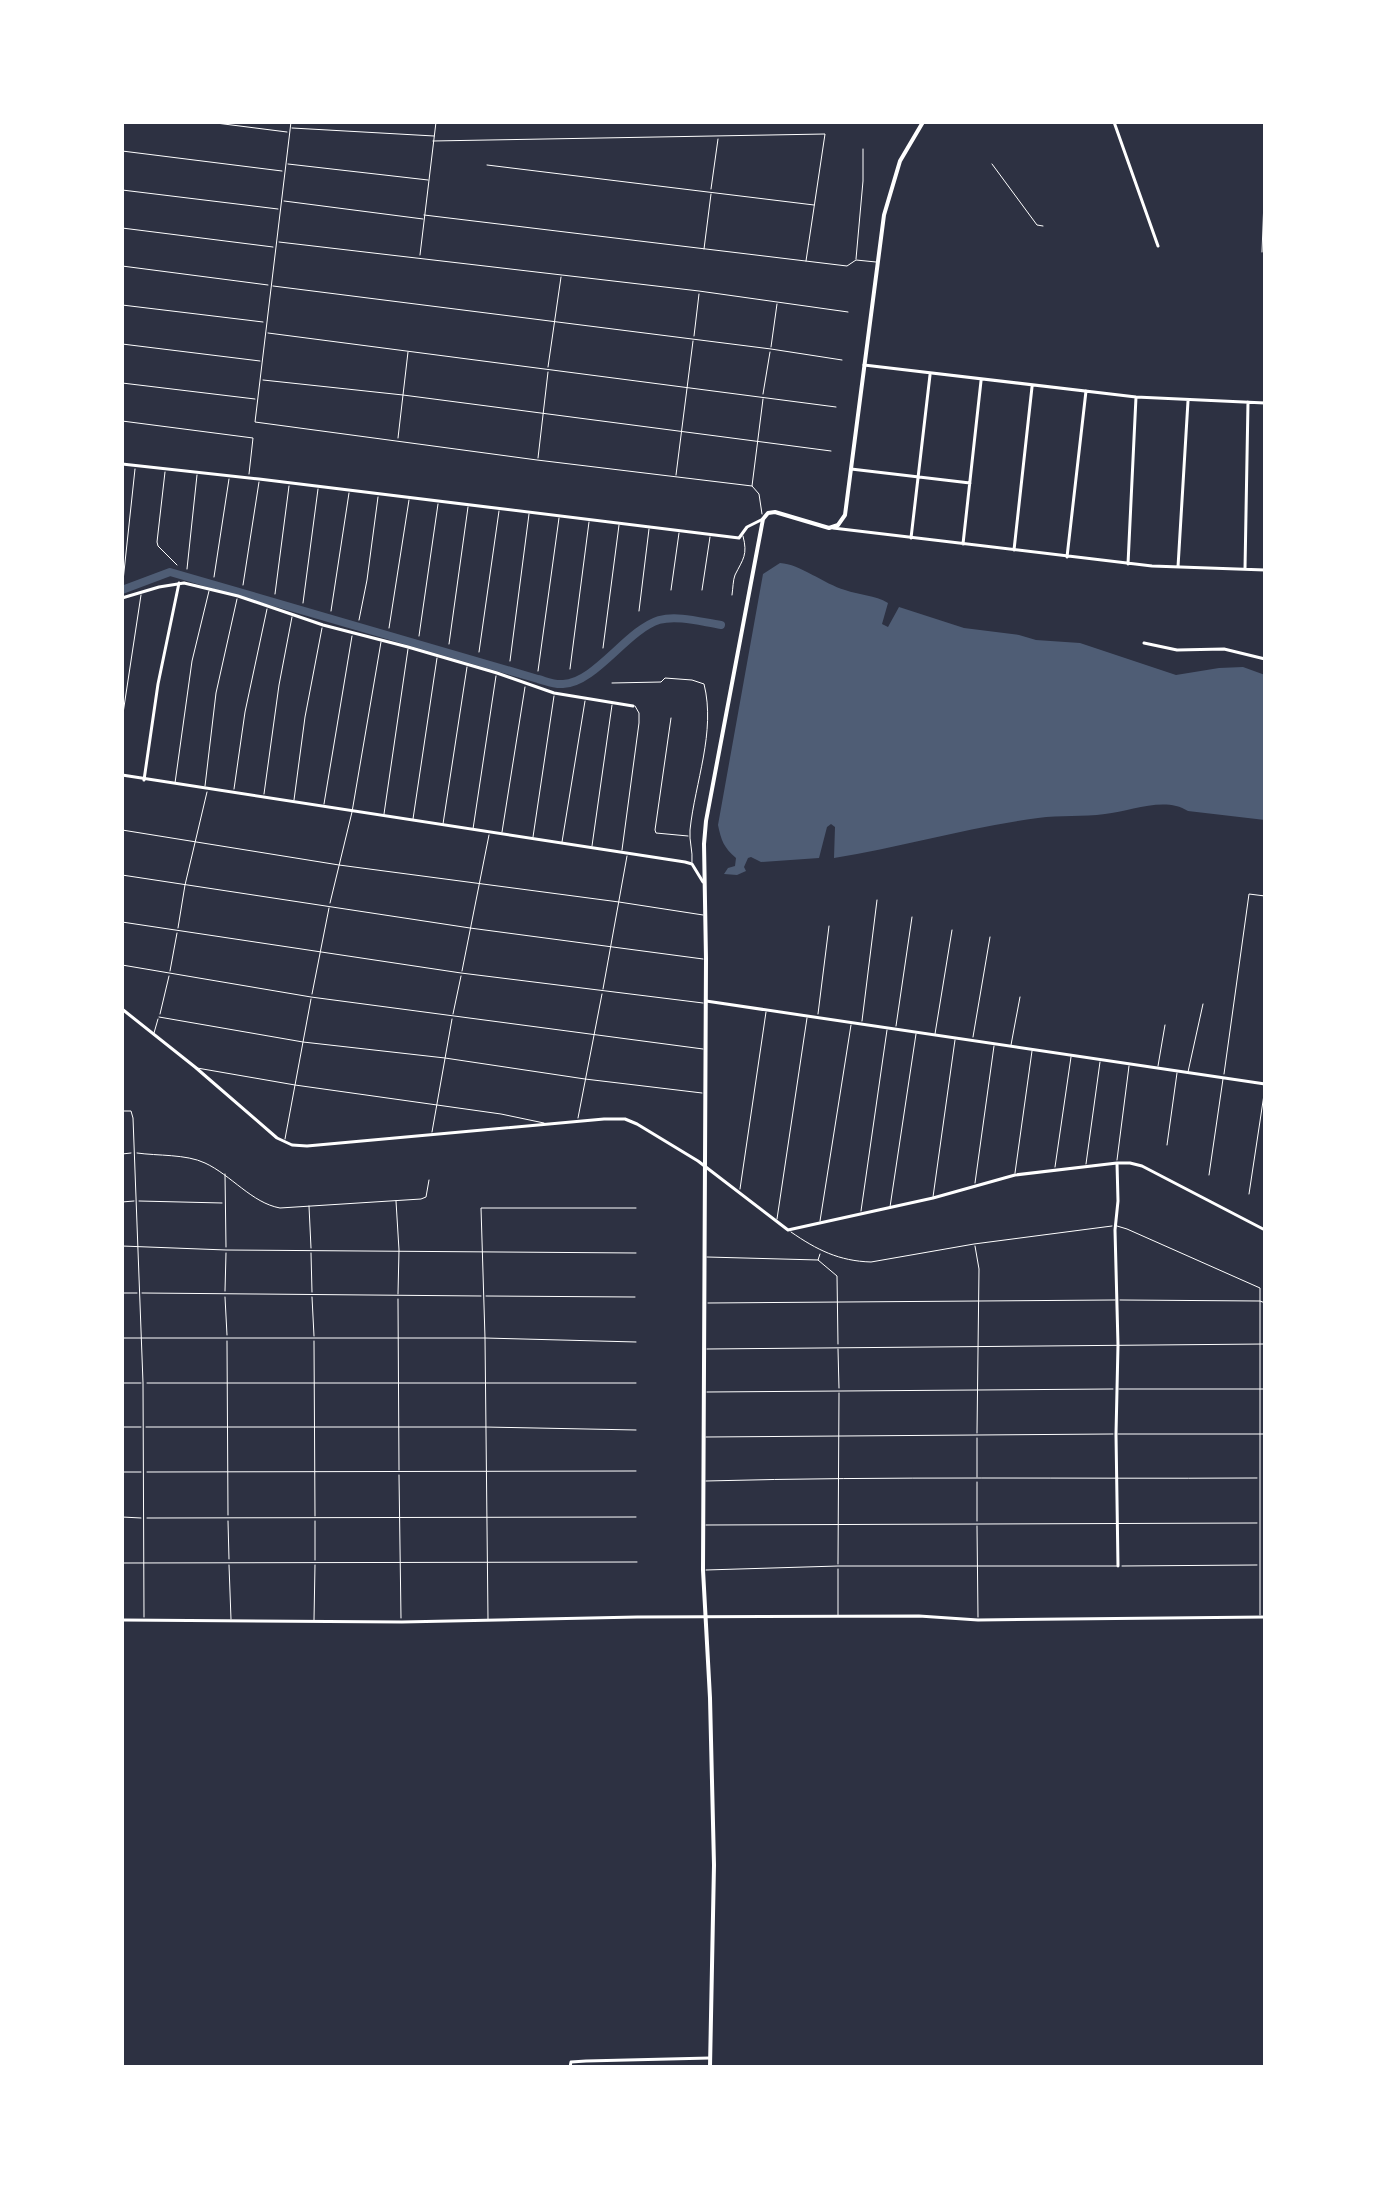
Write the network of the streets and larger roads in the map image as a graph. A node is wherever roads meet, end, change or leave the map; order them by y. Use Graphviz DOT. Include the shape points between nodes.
graph roads {
  1 [pos="923,122"];
  2 [pos="1114,122"];
  3 [pos="1158,246"];
  4 [pos="864,365"];
  5 [pos="930,374"];
  6 [pos="981,379"];
  7 [pos="1033,386"];
  8 [pos="1086,391"];
  9 [pos="1136,397"];
  10 [pos="1188,401"];
  11 [pos="1248,402"];
  12 [pos="1265,403"];
  13 [pos="122,464"];
  14 [pos="851,469"];
  15 [pos="919,478"];
  16 [pos="970,483"];
  17 [pos="763,519"];
  18 [pos="829,528"];
  19 [pos="911,538"];
  20 [pos="963,544"];
  21 [pos="1014,550"];
  22 [pos="1067,557"];
  23 [pos="1128,564"];
  24 [pos="1178,567"];
  25 [pos="1245,569"];
  26 [pos="1265,570"];
  27 [pos="179,583"];
  28 [pos="122,598"];
  29 [pos="1144,643"];
  30 [pos="1265,659"];
  31 [pos="633,706"];
  32 [pos="122,775"];
  33 [pos="144,780"];
  34 [pos="705,886"];
  35 [pos="706,1002"];
  36 [pos="122,1009"];
  37 [pos="1265,1086"];
  38 [pos="1117,1163"];
  39 [pos="704,1166"];
  40 [pos="1265,1230"];
  41 [pos="1118,1566"];
  42 [pos="1262,1617"];
  43 [pos="705,1618"];
  44 [pos="122,1620"];
  45 [pos="710,2058"];
  46 [pos="570,2067"];
  47 [pos="710,2067"];
  1 -- 4 [label="main road" via="900,161 884,215"];
  2 -- 3 [label="street"];
  4 -- 5 [label="street"];
  4 -- 14 [label="main road"];
  5 -- 6 [label="street"];
  5 -- 15 [label="street"];
  6 -- 7 [label="street"];
  6 -- 16 [label="street"];
  7 -- 8 [label="street"];
  7 -- 21 [label="street"];
  8 -- 9 [label="street"];
  8 -- 22 [label="street"];
  9 -- 10 [label="street"];
  9 -- 23 [label="street"];
  10 -- 11 [label="street"];
  10 -- 24 [label="street"];
  11 -- 12 [label="street"];
  11 -- 25 [label="street"];
  13 -- 17 [label="street" via="739,538"];
  14 -- 15 [label="street"];
  14 -- 18 [label="main road" via="845,515"];
  15 -- 16 [label="street"];
  15 -- 19 [label="street"];
  16 -- 20 [label="street"];
  17 -- 18 [label="main road" via="780,512"];
  17 -- 34 [label="main road" via="706,821"];
  18 -- 19 [label="street"];
  19 -- 20 [label="street"];
  20 -- 21 [label="street"];
  21 -- 22 [label="street"];
  22 -- 23 [label="street"];
  23 -- 24 [label="street"];
  24 -- 25 [label="street"];
  25 -- 26 [label="street"];
  27 -- 28 [label="street"];
  27 -- 31 [label="street" via="238,596 554,693"];
  27 -- 33 [label="street"];
  29 -- 30 [label="street" via="1177,650 1224,649"];
  32 -- 33 [label="street"];
  33 -- 34 [label="street" via="692,864"];
  34 -- 35 [label="main road"];
  35 -- 37 [label="street"];
  35 -- 39 [label="main road"];
  36 -- 39 [label="street" via="292,1145 625,1119"];
  38 -- 39 [label="street" via="1015,1175 788,1230"];
  38 -- 40 [label="street" via="1142,1166"];
  38 -- 41 [label="street"];
  39 -- 43 [label="main road"];
  42 -- 43 [label="street"];
  43 -- 44 [label="street"];
  43 -- 45 [label="main road" via="714,1865"];
  45 -- 46 [label="street" via="586,2061 571,2062"];
  45 -- 47 [label="main road"];
}
